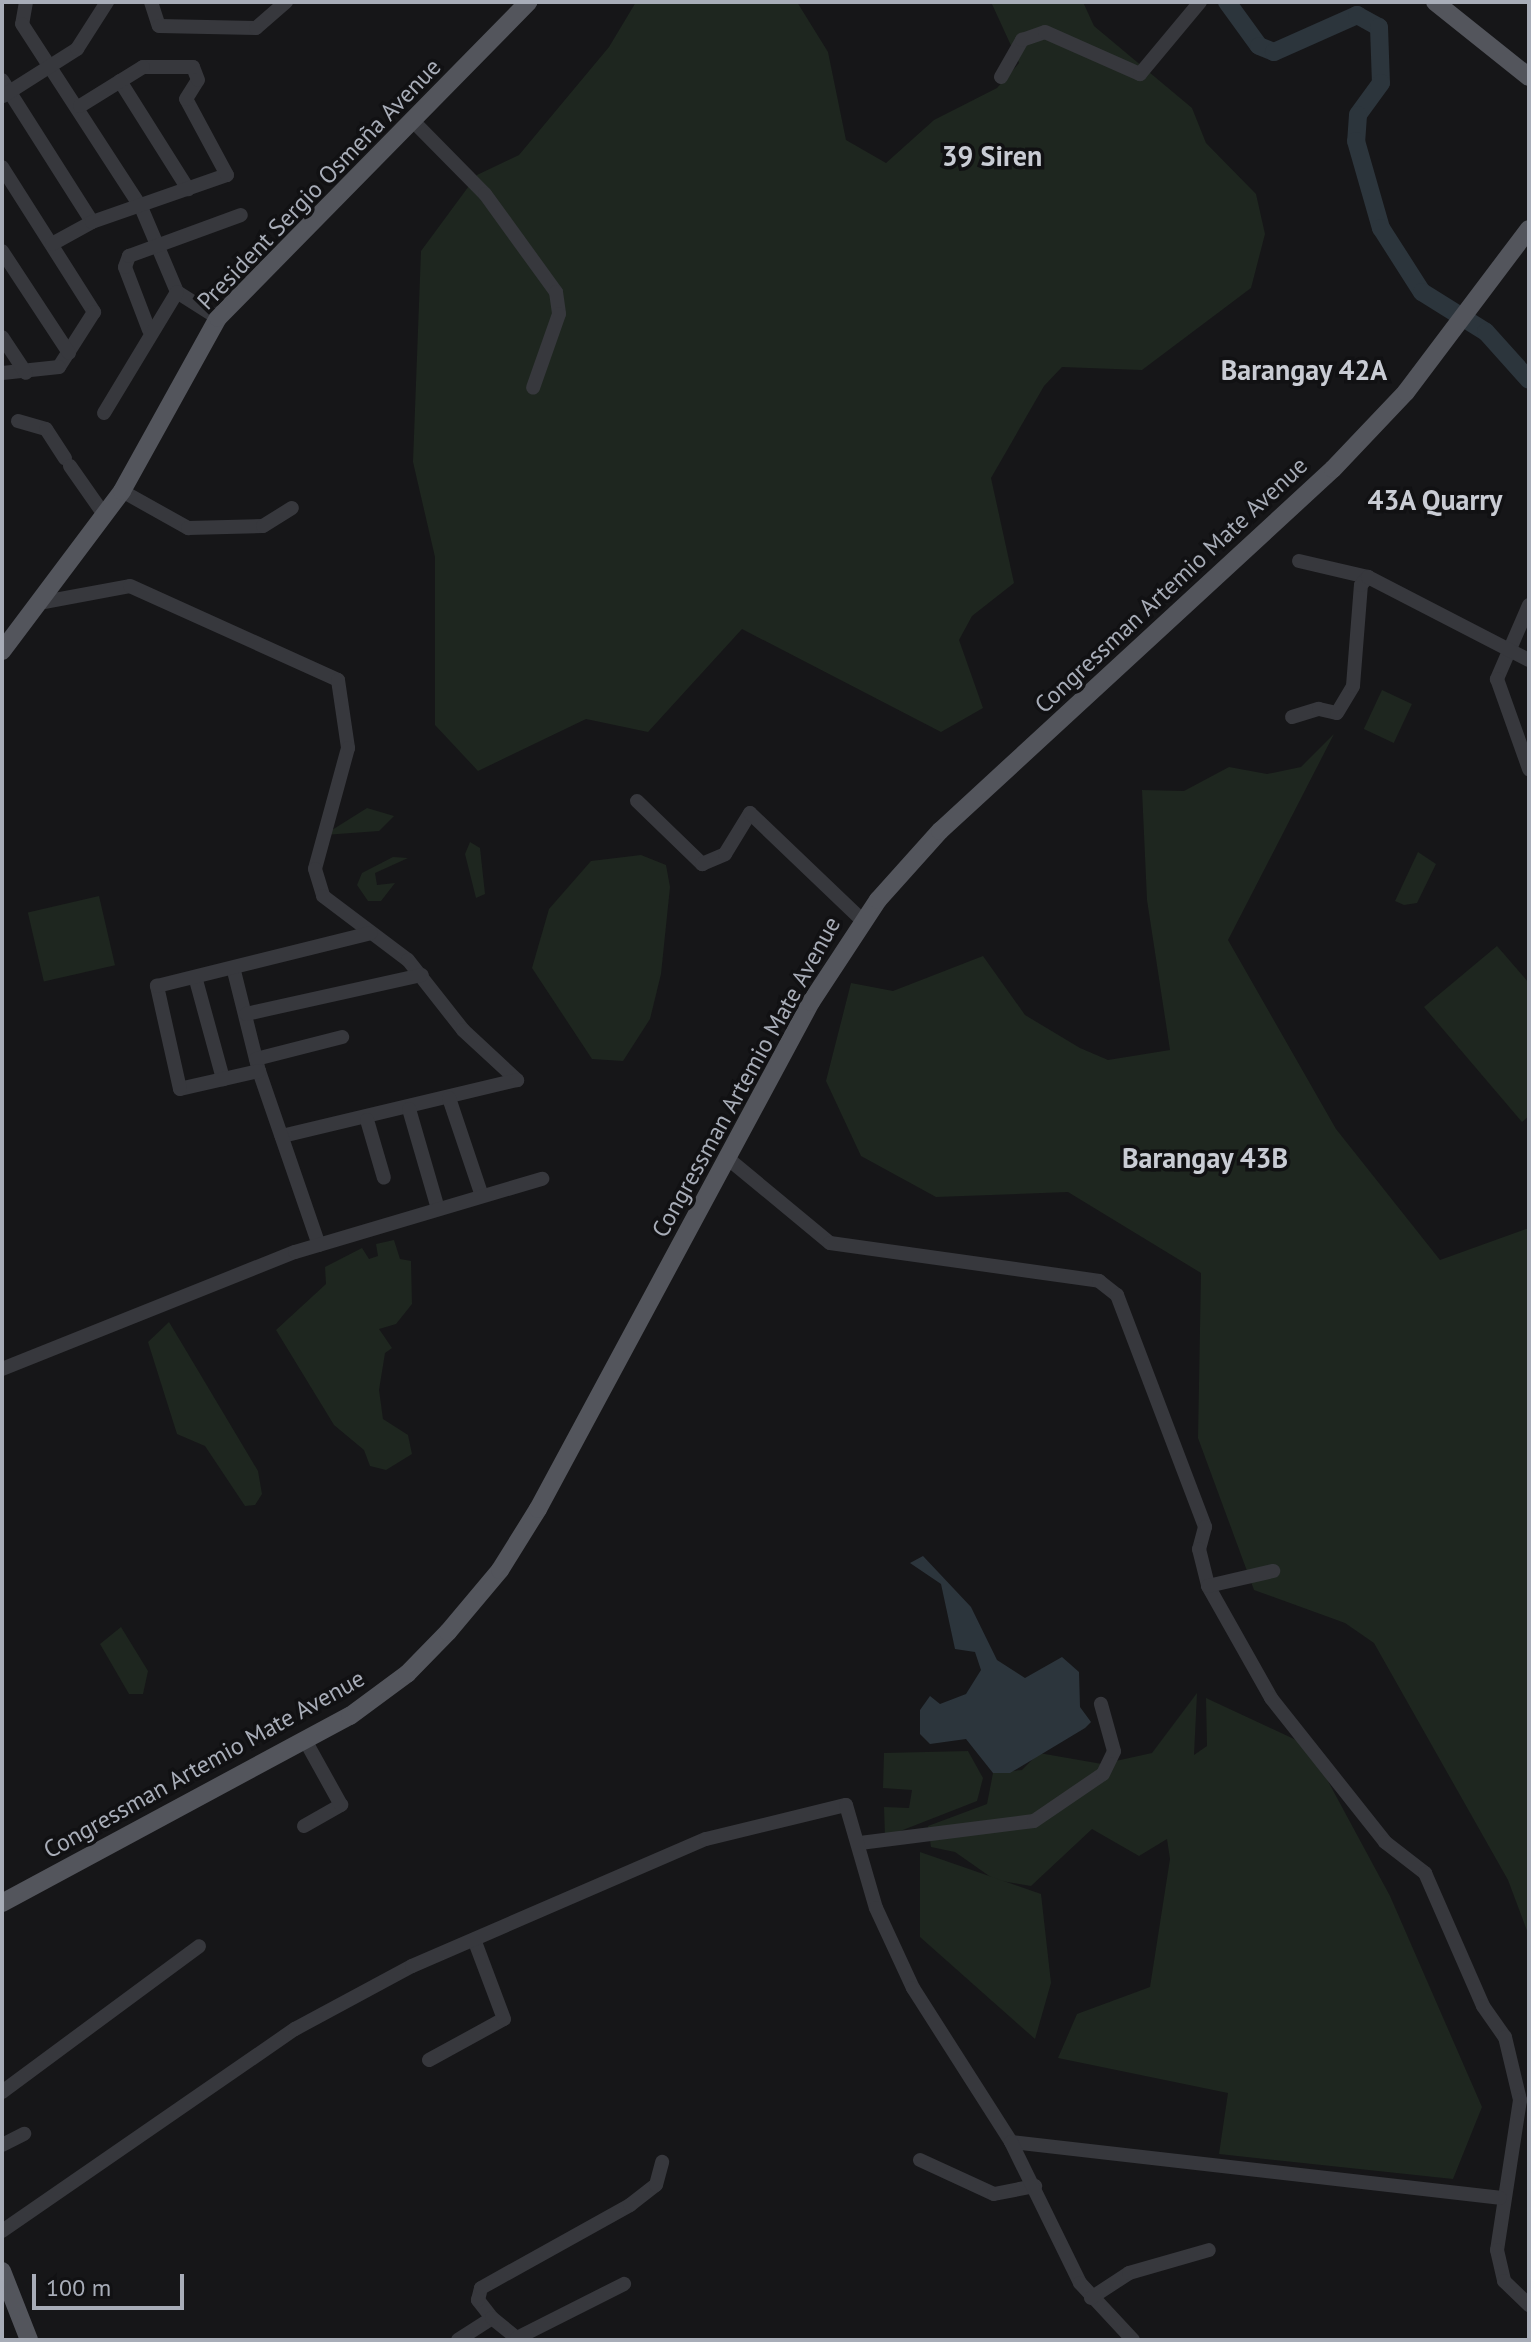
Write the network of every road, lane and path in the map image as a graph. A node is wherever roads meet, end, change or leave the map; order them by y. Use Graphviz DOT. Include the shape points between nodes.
graph roads {
  1 [pos="26,2"];
  2 [pos="107,2"];
  3 [pos="151,2"];
  4 [pos="286,2"];
  5 [pos="529,2"];
  6 [pos="1200,2"];
  7 [pos="1438,3"];
  8 [pos="53,64"];
  9 [pos="1001,77"];
  10 [pos="1529,77"];
  11 [pos="120,81"];
  12 [pos="5,90"];
  13 [pos="80,106"];
  14 [pos="412,120"];
  15 [pos="2,167"];
  16 [pos="188,189"];
  17 [pos="141,207"];
  18 [pos="241,215"];
  19 [pos="92,222"];
  20 [pos="1529,229"];
  21 [pos="52,244"];
  22 [pos="161,246"];
  23 [pos="2,251"];
  24 [pos="177,292"];
  25 [pos="218,318"];
  26 [pos="149,330"];
  27 [pos="2,337"];
  28 [pos="69,353"];
  29 [pos="2,373"];
  30 [pos="26,373"];
  31 [pos="533,388"];
  32 [pos="104,413"];
  33 [pos="18,421"];
  34 [pos="122,491"];
  35 [pos="292,508"];
  36 [pos="105,516"];
  37 [pos="1299,561"];
  38 [pos="1368,577"];
  39 [pos="44,602"];
  40 [pos="1529,605"];
  41 [pos="28,621"];
  42 [pos="2,630"];
  43 [pos="1509,650"];
  44 [pos="2,651"];
  45 [pos="1529,660"];
  46 [pos="1292,717"];
  47 [pos="1529,769"];
  48 [pos="637,801"];
  49 [pos="862,920"];
  50 [pos="371,933"];
  51 [pos="234,971"];
  52 [pos="422,975"];
  53 [pos="196,980"];
  54 [pos="246,1014"];
  55 [pos="342,1037"];
  56 [pos="258,1065"];
  57 [pos="223,1079"];
  58 [pos="449,1098"];
  59 [pos="409,1109"];
  60 [pos="367,1120"];
  61 [pos="282,1136"];
  62 [pos="726,1157"];
  63 [pos="384,1178"];
  64 [pos="542,1179"];
  65 [pos="482,1196"];
  66 [pos="438,1209"];
  67 [pos="319,1245"];
  68 [pos="2,1369"];
  69 [pos="1273,1571"];
  70 [pos="1208,1586"];
  71 [pos="1101,1704"];
  72 [pos="305,1740"];
  73 [pos="304,1826"];
  74 [pos="860,1843"];
  75 [pos="2,1903"];
  76 [pos="474,1939"];
  77 [pos="199,1946"];
  78 [pos="429,2060"];
  79 [pos="2,2092"];
  80 [pos="24,2134"];
  81 [pos="1011,2142"];
  82 [pos="2,2145"];
  83 [pos="920,2160"];
  84 [pos="662,2162"];
  85 [pos="1035,2186"];
  86 [pos="1500,2198"];
  87 [pos="2,2231"];
  88 [pos="1209,2250"];
  89 [pos="2,2271"];
  90 [pos="624,2284"];
  91 [pos="1091,2298"];
  92 [pos="1529,2305"];
  93 [pos="492,2318"];
  94 [pos="478,2334"];
  95 [pos="29,2340"];
  96 [pos="458,2340"];
  97 [pos="1133,2340"];
  1 -- 8 [label="street" via="18,17"];
  2 -- 8 [label="street" via="77,49"];
  3 -- 4 [label="street" via="159,26 256,28"];
  5 -- 14 [label="main road, President Sergio Osmeña Avenue"];
  6 -- 9 [label="street" via="1140,74 1045,32 1022,40"];
  7 -- 10 [label="main road"];
  8 -- 12 [label="street"];
  8 -- 13 [label="street"];
  11 -- 13 [label="street"];
  11 -- 16 [label="street"];
  11 -- 16 [label="street" via="143,67 196,70 186,99 227,175"];
  12 -- 19 [label="street"];
  13 -- 17 [label="street"];
  14 -- 25 [label="main road, President Sergio Osmeña Avenue"];
  14 -- 31 [label="street" via="485,194 556,292 559,314"];
  15 -- 21 [label="street"];
  16 -- 17 [label="street"];
  17 -- 19 [label="street"];
  17 -- 22 [label="street"];
  18 -- 22 [label="street"];
  19 -- 21 [label="street"];
  20 -- 49 [label="main road, Congressman Artemio Mate Avenue" via="1435,356 1293,507 940,831"];
  21 -- 28 [label="street" via="94,312"];
  22 -- 24 [label="street"];
  22 -- 26 [label="street" via="125,261"];
  23 -- 28 [label="street"];
  24 -- 25 [label="street"];
  24 -- 26 [label="street"];
  25 -- 34 [label="main road, President Sergio Osmeña Avenue"];
  26 -- 32 [label="street"];
  27 -- 30 [label="street"];
  28 -- 30 [label="street" via="47,373"];
  29 -- 30 [label="street"];
  33 -- 36 [label="street" via="46,429"];
  34 -- 35 [label="street" via="188,528 263,526"];
  34 -- 36 [label="main road, President Sergio Osmeña Avenue"];
  36 -- 39 [label="main road, President Sergio Osmeña Avenue"];
  37 -- 38 [label="street"];
  38 -- 43 [label="street"];
  38 -- 46 [label="street" via="1361,585 1353,686 1337,713 1319,709"];
  39 -- 41 [label="main road, President Sergio Osmeña Avenue"];
  39 -- 50 [label="street" via="130,586 338,680 348,748 315,875 332,906"];
  40 -- 43 [label="street"];
  41 -- 42 [label="street"];
  41 -- 44 [label="main road, President Sergio Osmeña Avenue"];
  43 -- 45 [label="street"];
  43 -- 47 [label="street" via="1497,685"];
  48 -- 49 [label="street" via="702,864 725,854 750,813"];
  49 -- 62 [label="main road, Congressman Artemio Mate Avenue"];
  50 -- 51 [label="street"];
  50 -- 52 [label="street"];
  51 -- 53 [label="street"];
  51 -- 54 [label="street"];
  52 -- 54 [label="street"];
  52 -- 58 [label="street" via="463,1030 517,1080"];
  53 -- 57 [label="street"];
  53 -- 57 [label="street" via="157,986 164,1039 180,1089"];
  54 -- 56 [label="street"];
  55 -- 56 [label="street"];
  56 -- 57 [label="street"];
  56 -- 61 [label="street"];
  58 -- 59 [label="street"];
  58 -- 65 [label="street"];
  59 -- 60 [label="street"];
  59 -- 66 [label="street"];
  60 -- 61 [label="street"];
  60 -- 63 [label="street"];
  61 -- 67 [label="street"];
  62 -- 70 [label="street" via="830,1243 1110,1286 1205,1527 1199,1549"];
  62 -- 72 [label="main road, Congressman Artemio Mate Avenue" via="500,1570 407,1674"];
  64 -- 65 [label="street"];
  65 -- 66 [label="street"];
  66 -- 67 [label="street"];
  67 -- 68 [label="street" via="171,1297"];
  69 -- 70 [label="street"];
  70 -- 86 [label="street" via="1271,1698 1385,1842 1433,1885 1520,2078"];
  71 -- 74 [label="street" via="1114,1751 1103,1774 1034,1821"];
  72 -- 73 [label="street" via="341,1809"];
  72 -- 75 [label="main road, Congressman Artemio Mate Avenue"];
  74 -- 76 [label="street" via="846,1805 809,1809 706,1839"];
  74 -- 81 [label="street" via="876,1908 913,1988"];
  76 -- 78 [label="street" via="504,2019"];
  76 -- 87 [label="street" via="295,2029"];
  77 -- 79 [label="street"];
  80 -- 82 [label="street"];
  81 -- 85 [label="street"];
  81 -- 86 [label="street"];
  83 -- 85 [label="street" via="994,2194"];
  84 -- 93 [label="street" via="656,2185 630,2205 481,2288 478,2300"];
  85 -- 91 [label="street"];
  86 -- 92 [label="street" via="1504,2281"];
  88 -- 91 [label="street" via="1129,2273"];
  89 -- 95 [label="main road"];
  90 -- 93 [label="street" via="517,2338"];
  91 -- 97 [label="street"];
  93 -- 94 [label="street"];
  94 -- 96 [label="street"];
}
